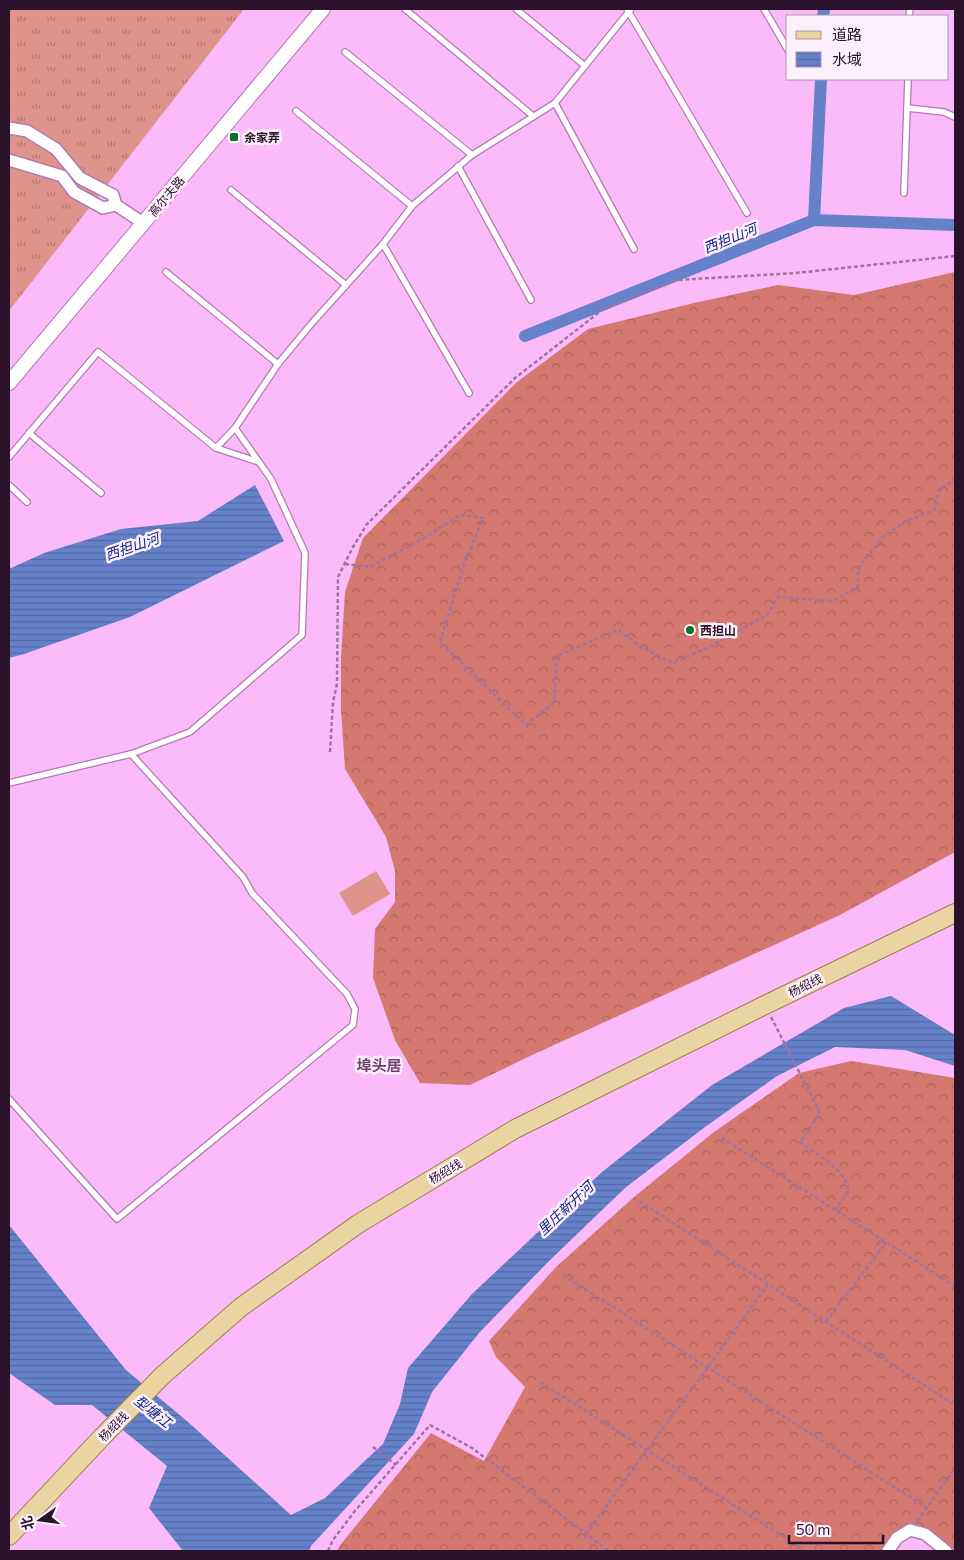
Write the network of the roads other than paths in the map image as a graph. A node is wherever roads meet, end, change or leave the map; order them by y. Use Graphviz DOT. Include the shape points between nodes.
graph roads {
  1 [pos="322,9"];
  2 [pos="405,9"];
  3 [pos="516,9"];
  4 [pos="629,9"];
  5 [pos="764,9"];
  6 [pos="786,47"];
  7 [pos="345,52"];
  8 [pos="585,66"];
  9 [pos="908,80"];
  10 [pos="555,103"];
  11 [pos="907,108"];
  12 [pos="296,111"];
  13 [pos="533,116"];
  14 [pos="955,116"];
  15 [pos="9,128"];
  16 [pos="472,155"];
  17 [pos="9,160"];
  18 [pos="458,166"];
  19 [pos="231,190"];
  20 [pos="904,193"];
  21 [pos="116,205"];
  22 [pos="412,206"];
  23 [pos="747,213"];
  24 [pos="143,223"];
  25 [pos="383,244"];
  26 [pos="634,249"];
  27 [pos="166,272"];
  28 [pos="346,284"];
  29 [pos="531,300"];
  30 [pos="278,364"];
  31 [pos="9,383"];
  32 [pos="468,393"];
  33 [pos="235,428"];
  34 [pos="29,433"];
  35 [pos="216,448"];
  36 [pos="9,457"];
  37 [pos="260,463"];
  38 [pos="9,485"];
  39 [pos="102,492"];
  40 [pos="27,502"];
  41 [pos="131,754"];
  42 [pos="9,783"];
  43 [pos="955,913"];
  44 [pos="9,1099"];
  45 [pos="9,1536"];
  46 [pos="888,1551"];
  47 [pos="946,1551"];
  1 -- 24 [label="street, 高尔夫路"];
  2 -- 13 [label="lane"];
  3 -- 8 [label="lane"];
  4 -- 8 [label="lane"];
  4 -- 23 [label="lane"];
  5 -- 6 [label="lane"];
  7 -- 16 [label="lane"];
  8 -- 10 [label="lane"];
  9 -- 11 [label="lane"];
  10 -- 13 [label="lane"];
  10 -- 26 [label="lane"];
  11 -- 14 [label="lane"];
  11 -- 20 [label="lane"];
  12 -- 22 [label="lane"];
  13 -- 16 [label="lane"];
  15 -- 21 [label="street" via="27,131 56,148 80,178 113,195"];
  16 -- 18 [label="lane"];
  17 -- 21 [label="street" via="62,176 74,192 103,208"];
  18 -- 22 [label="lane"];
  18 -- 29 [label="lane"];
  19 -- 28 [label="lane"];
  21 -- 24 [label="street"];
  22 -- 25 [label="lane"];
  24 -- 31 [label="street, 高尔夫路"];
  25 -- 28 [label="lane"];
  25 -- 32 [label="lane"];
  27 -- 30 [label="lane"];
  28 -- 30 [label="lane"];
  30 -- 33 [label="lane"];
  33 -- 35 [label="lane"];
  33 -- 37 [label="lane"];
  34 -- 35 [label="lane" via="98,352"];
  34 -- 36 [label="lane"];
  34 -- 39 [label="lane"];
  35 -- 37 [label="lane"];
  37 -- 41 [label="lane" via="271,479 305,553 302,635 190,732"];
  38 -- 40 [label="lane"];
  41 -- 42 [label="lane"];
  41 -- 44 [label="lane" via="243,877 252,893 347,994 355,1009 352,1025 117,1219"];
  43 -- 45 [label="main road, 杨绍线" via="515,1129 358,1224 241,1307 163,1375"];
  46 -- 47 [label="street" via="897,1538 910,1530 925,1534"];
}
